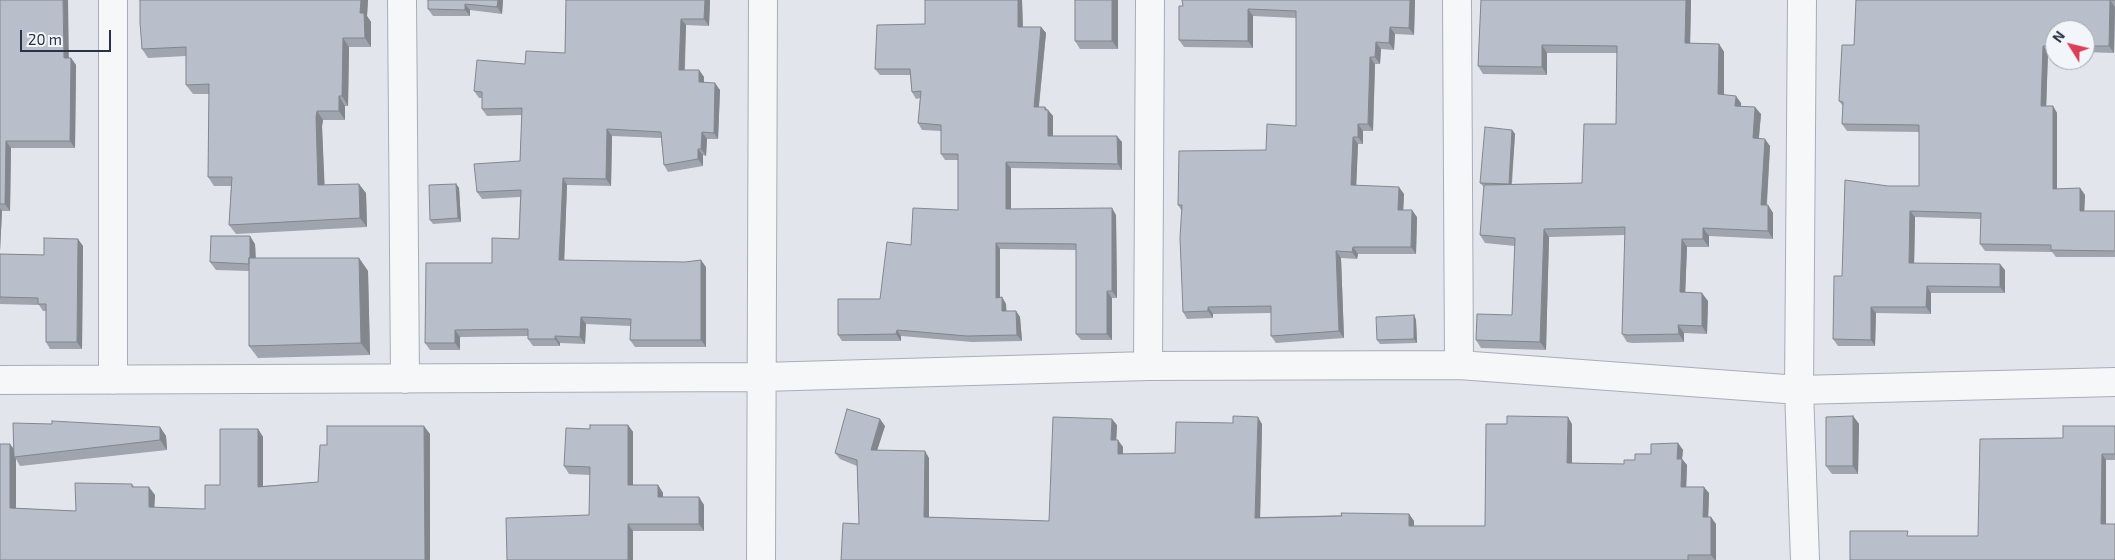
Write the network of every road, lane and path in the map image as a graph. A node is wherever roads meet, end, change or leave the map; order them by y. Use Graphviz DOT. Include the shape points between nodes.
graph roads {
  1 [pos="113,0"];
  2 [pos="402,0"];
  3 [pos="762,0"];
  4 [pos="1150,0"];
  5 [pos="1457,0"];
  6 [pos="1802,0"];
  7 [pos="1459,365"];
  8 [pos="1148,366"];
  9 [pos="762,377"];
  10 [pos="405,379"];
  11 [pos="0,380"];
  12 [pos="112,380"];
  13 [pos="2115,382"];
  14 [pos="1799,390"];
  15 [pos="761,560"];
  16 [pos="1804,560"];
  1 -- 12 [label="street"];
  2 -- 10 [label="street"];
  3 -- 9 [label="street"];
  4 -- 8 [label="street"];
  5 -- 7 [label="street"];
  6 -- 14 [label="street"];
  7 -- 8 [label="street"];
  7 -- 14 [label="street"];
  8 -- 9 [label="street"];
  9 -- 10 [label="street"];
  9 -- 15 [label="street"];
  10 -- 12 [label="street"];
  11 -- 12 [label="street"];
  13 -- 14 [label="street"];
  14 -- 16 [label="street"];
}
